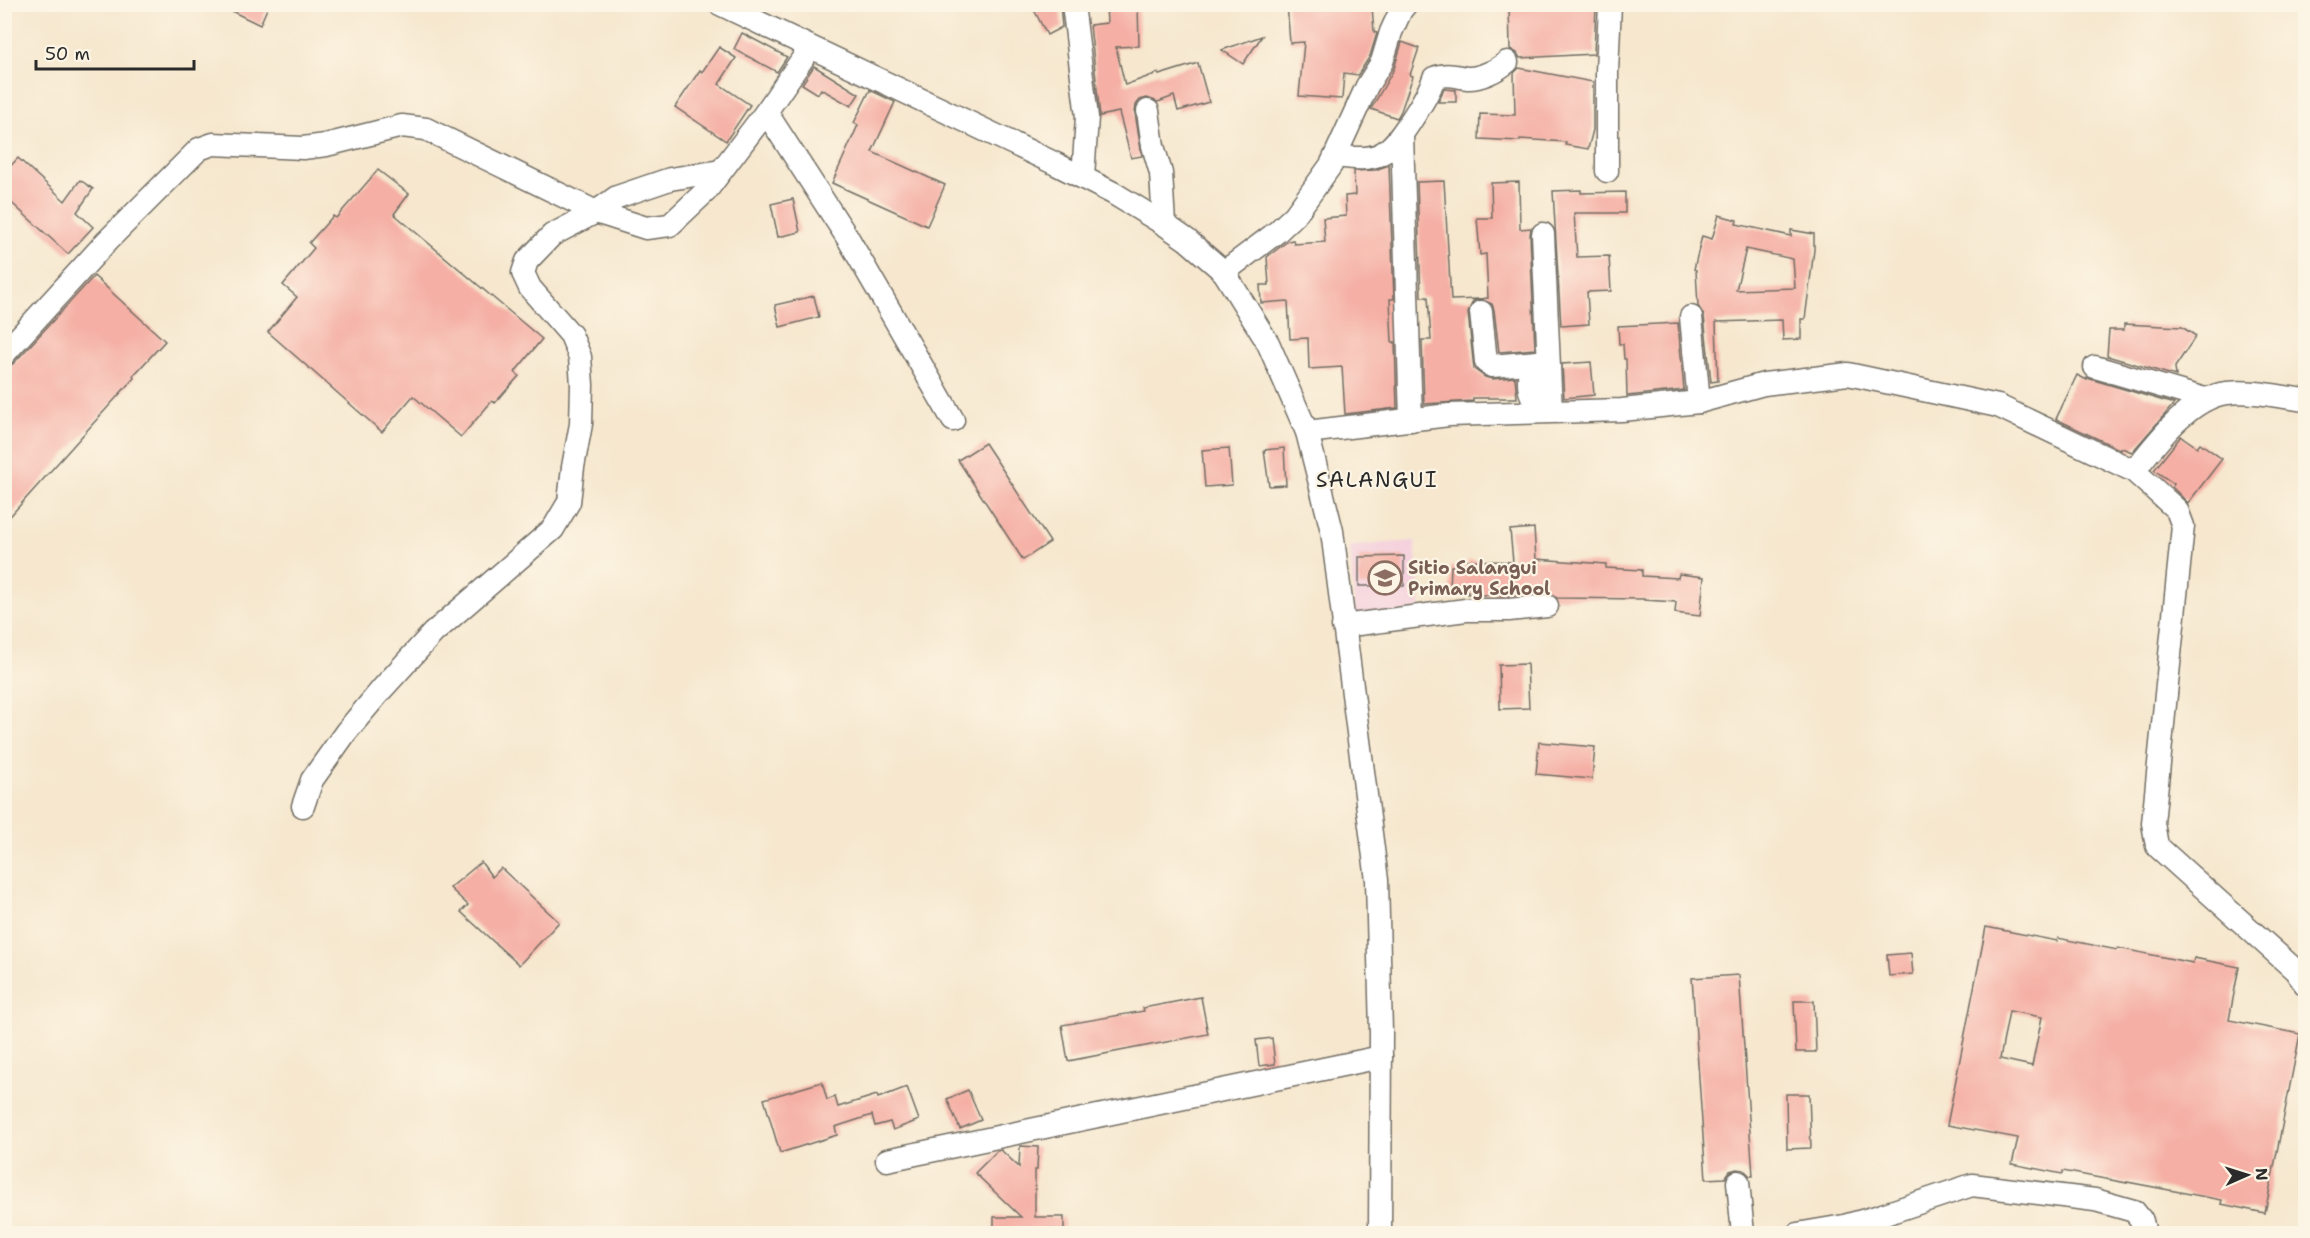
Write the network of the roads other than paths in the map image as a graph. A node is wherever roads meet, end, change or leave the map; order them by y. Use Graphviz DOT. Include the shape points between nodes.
graph roads {
  1 [pos="720,4"];
  2 [pos="1073,4"];
  3 [pos="1406,4"];
  4 [pos="1610,4"];
  5 [pos="810,48"];
  6 [pos="1507,62"];
  7 [pos="1148,111"];
  8 [pos="766,112"];
  9 [pos="1402,135"];
  10 [pos="1336,156"];
  11 [pos="721,171"];
  12 [pos="1607,171"];
  13 [pos="1083,177"];
  14 [pos="596,212"];
  15 [pos="1164,224"];
  16 [pos="1543,234"];
  17 [pos="1224,272"];
  18 [pos="1481,312"];
  19 [pos="1691,317"];
  20 [pos="4,354"];
  21 [pos="1540,362"];
  22 [pos="2095,368"];
  23 [pos="2205,399"];
  24 [pos="2306,400"];
  25 [pos="1699,402"];
  26 [pos="1551,410"];
  27 [pos="953,420"];
  28 [pos="1411,420"];
  29 [pos="1307,432"];
  30 [pos="2134,471"];
  31 [pos="1547,606"];
  32 [pos="1343,626"];
  33 [pos="303,806"];
  34 [pos="2306,985"];
  35 [pos="1381,1057"];
  36 [pos="887,1160"];
  37 [pos="1738,1182"];
  38 [pos="1380,1233"];
  39 [pos="1743,1233"];
  40 [pos="1797,1233"];
  41 [pos="2145,1233"];
  1 -- 5 [label="street"];
  2 -- 13 [label="street" via="1087,117"];
  3 -- 10 [label="street"];
  4 -- 12 [label="street"];
  5 -- 8 [label="street"];
  5 -- 13 [label="street"];
  6 -- 9 [label="street" via="1470,78 1443,74 1434,78"];
  7 -- 15 [label="street" via="1161,173"];
  8 -- 11 [label="street"];
  8 -- 27 [label="street" via="849,240"];
  9 -- 10 [label="street" via="1384,153 1372,157 1358,160"];
  9 -- 28 [label="street"];
  10 -- 17 [label="street" via="1295,215"];
  11 -- 14 [label="street" via="670,179 617,197"];
  11 -- 14 [label="street" via="670,225 646,228"];
  13 -- 15 [label="street"];
  14 -- 20 [label="street" via="426,129 402,126 303,148 213,144 199,149 107,241"];
  14 -- 33 [label="street" via="552,235 527,261 523,273 530,288 571,335 579,357 581,424 569,502 553,529 433,633 382,689 312,780"];
  15 -- 17 [label="street"];
  16 -- 21 [label="street"];
  17 -- 29 [label="street" via="1268,343"];
  18 -- 21 [label="street" via="1488,364"];
  19 -- 25 [label="street"];
  21 -- 26 [label="street"];
  22 -- 23 [label="street"];
  23 -- 24 [label="street" via="2227,393"];
  23 -- 30 [label="street" via="2165,432"];
  25 -- 26 [label="street" via="1622,410"];
  25 -- 30 [label="street" via="1764,384 1848,374 1998,406"];
  26 -- 28 [label="street"];
  28 -- 29 [label="street"];
  29 -- 32 [label="street" via="1332,531"];
  30 -- 34 [label="street" via="2177,510 2183,526 2153,823 2157,846 2295,970"];
  31 -- 32 [label="street" via="1466,610"];
  32 -- 35 [label="street" via="1377,880"];
  35 -- 36 [label="street"];
  35 -- 38 [label="street"];
  37 -- 39 [label="street"];
  40 -- 41 [label="street" via="1876,1218 1972,1185 2095,1200 2134,1211"];
}
